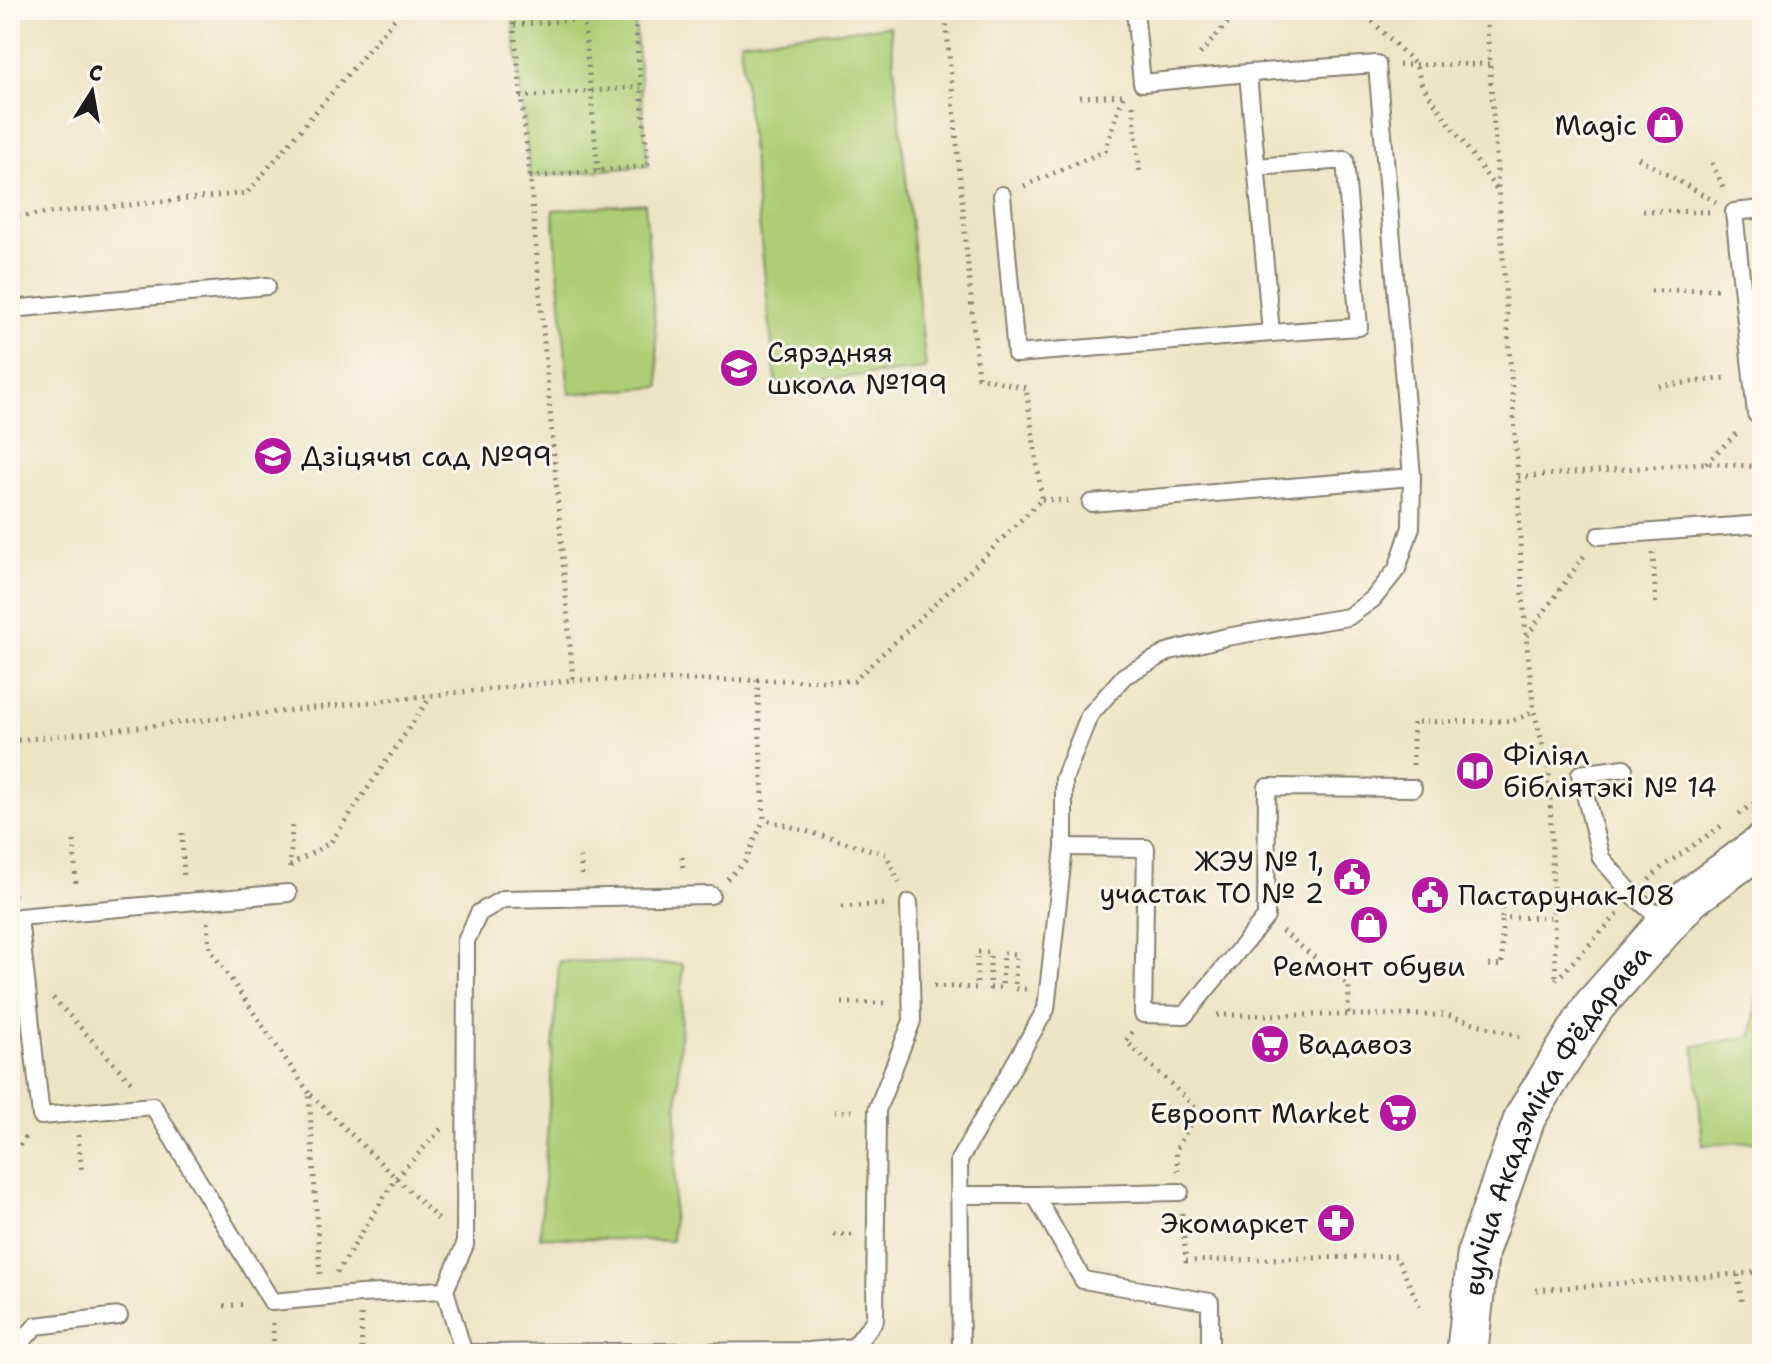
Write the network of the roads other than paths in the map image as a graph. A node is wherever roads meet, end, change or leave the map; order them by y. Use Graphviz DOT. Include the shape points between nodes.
graph roads {
  1 [pos="1135,10"];
  2 [pos="1248,73"];
  3 [pos="1256,167"];
  4 [pos="1002,195"];
  5 [pos="1762,209"];
  6 [pos="267,286"];
  7 [pos="10,309"];
  8 [pos="1271,333"];
  9 [pos="1756,414"];
  10 [pos="1412,477"];
  11 [pos="1091,503"];
  12 [pos="1762,524"];
  13 [pos="1599,536"];
  14 [pos="1624,768"];
  15 [pos="1413,788"];
  16 [pos="1762,845"];
  17 [pos="1064,847"];
  18 [pos="288,893"];
  19 [pos="711,895"];
  20 [pos="909,903"];
  21 [pos="1667,925"];
  22 [pos="1180,1192"];
  23 [pos="959,1195"];
  24 [pos="1035,1195"];
  25 [pos="445,1290"];
  26 [pos="119,1316"];
  27 [pos="10,1354"];
  28 [pos="464,1354"];
  29 [pos="961,1354"];
  30 [pos="1210,1354"];
  31 [pos="1467,1354"];
  1 -- 2 [label="lane" via="1137,86"];
  2 -- 3 [label="lane"];
  2 -- 10 [label="lane" via="1377,64"];
  3 -- 8 [label="lane"];
  3 -- 8 [label="lane" via="1345,160 1359,327"];
  4 -- 8 [label="lane" via="1016,354"];
  5 -- 9 [label="lane" via="1734,212"];
  6 -- 7 [label="lane"];
  10 -- 11 [label="lane"];
  10 -- 17 [label="lane" via="1411,527 1397,569 1373,599 1348,617 1170,651 1124,676 1089,716 1064,779"];
  12 -- 13 [label="lane"];
  14 -- 21 [label="lane" via="1580,774 1601,858"];
  15 -- 17 [label="lane" via="1267,787 1266,917 1185,1015 1143,1014 1146,848"];
  16 -- 21 [label="street, вуліца Акадэміка Фёдарава" via="1690,898"];
  17 -- 23 [label="lane" via="1046,1009 959,1160"];
  18 -- 25 [label="lane" via="19,917 41,1116 153,1106 272,1302"];
  19 -- 25 [label="lane" via="503,899 479,913 466,941 465,1245"];
  20 -- 28 [label="lane" via="912,1021 877,1110 875,1320 854,1347"];
  21 -- 31 [label="street, вуліца Акадэміка Фёдарава" via="1594,1006 1525,1117 1478,1252"];
  22 -- 24 [label="lane"];
  23 -- 24 [label="lane"];
  23 -- 29 [label="lane"];
  24 -- 30 [label="lane" via="1083,1280 1210,1302"];
  25 -- 28 [label="lane"];
  26 -- 27 [label="lane" via="36,1326"];
}
